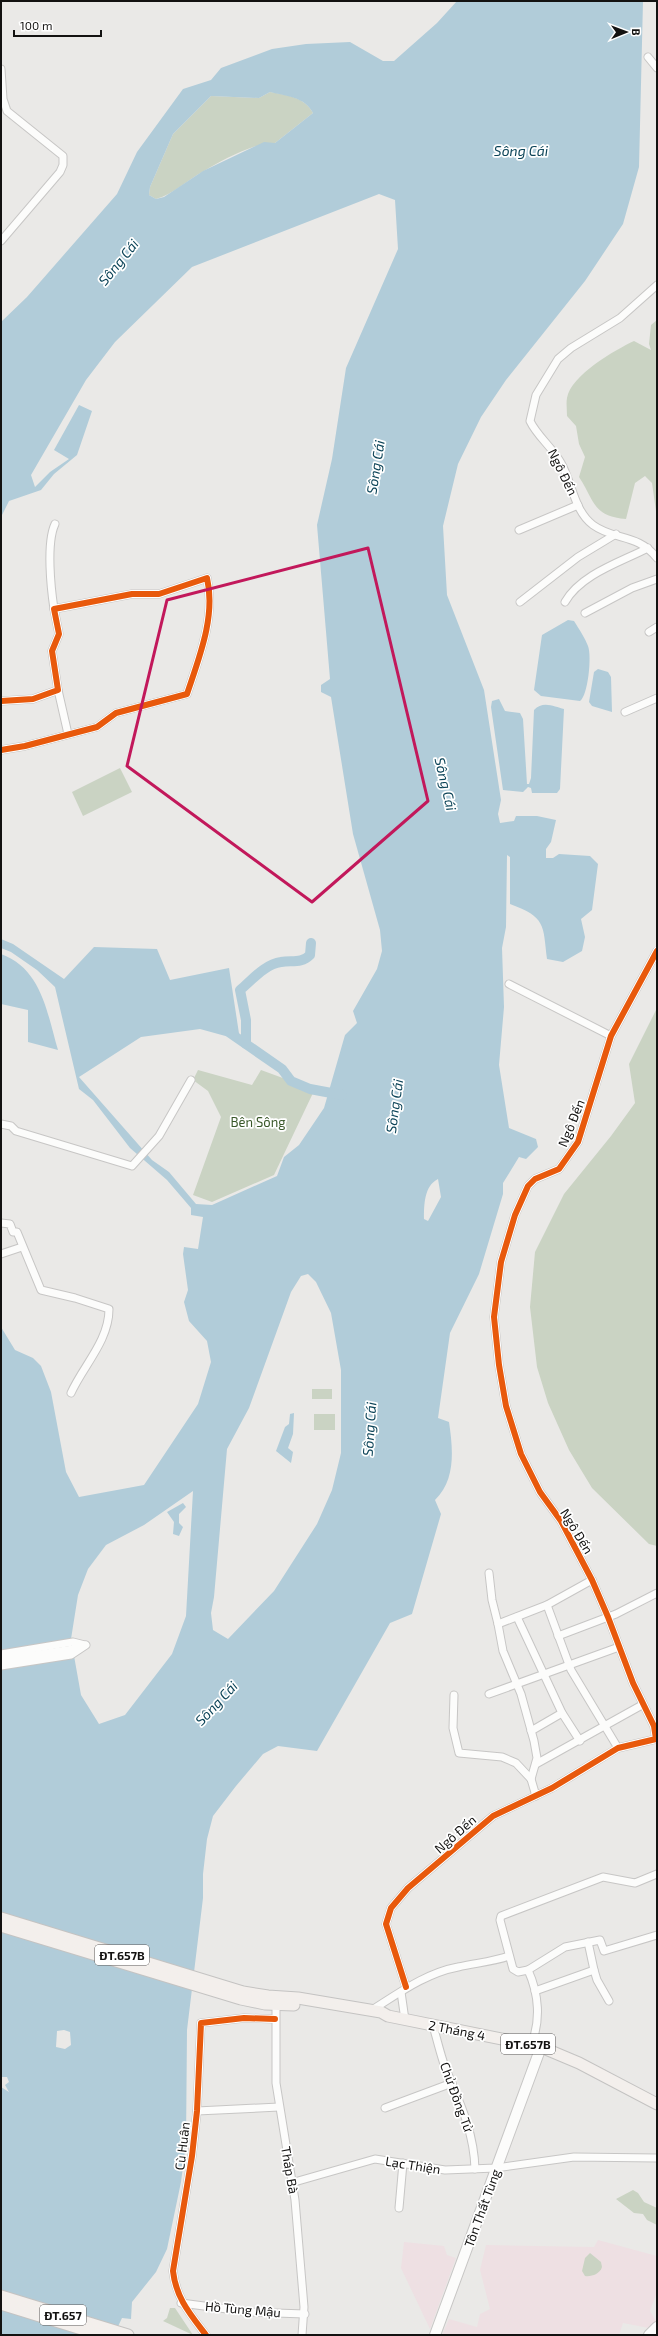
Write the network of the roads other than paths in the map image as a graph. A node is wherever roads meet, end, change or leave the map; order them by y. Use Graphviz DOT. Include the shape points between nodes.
graph roads {
  1 [pos="648,58"];
  2 [pos="1,68"];
  3 [pos="657,68"];
  4 [pos="1,241"];
  5 [pos="657,285"];
  6 [pos="578,505"];
  7 [pos="55,524"];
  8 [pos="519,530"];
  9 [pos="616,534"];
  10 [pos="648,548"];
  11 [pos="657,558"];
  12 [pos="657,579"];
  13 [pos="520,602"];
  14 [pos="565,602"];
  15 [pos="54,609"];
  16 [pos="585,612"];
  17 [pos="657,627"];
  18 [pos="648,632"];
  19 [pos="58,690"];
  20 [pos="657,698"];
  21 [pos="1,701"];
  22 [pos="625,712"];
  23 [pos="68,734"];
  24 [pos="1,750"];
  25 [pos="657,951"];
  26 [pos="508,984"];
  27 [pos="611,1036"];
  28 [pos="191,1080"];
  29 [pos="1,1124"];
  30 [pos="1,1223"];
  31 [pos="22,1247"];
  32 [pos="1,1254"];
  33 [pos="71,1393"];
  34 [pos="489,1573"];
  35 [pos="592,1580"];
  36 [pos="657,1593"];
  37 [pos="546,1605"];
  38 [pos="608,1616"];
  39 [pos="517,1617"];
  40 [pos="498,1624"];
  41 [pos="558,1636"];
  42 [pos="75,1646"];
  43 [pos="619,1647"];
  44 [pos="1,1654"];
  45 [pos="1,1660"];
  46 [pos="569,1665"];
  47 [pos="1,1666"];
  48 [pos="543,1674"];
  49 [pos="517,1683"];
  50 [pos="489,1694"];
  51 [pos="454,1695"];
  52 [pos="642,1705"];
  53 [pos="562,1713"];
  54 [pos="655,1724"];
  55 [pos="605,1726"];
  56 [pos="531,1731"];
  57 [pos="580,1740"];
  58 [pos="618,1748"];
  59 [pos="536,1764"];
  60 [pos="531,1779"];
  61 [pos="536,1796"];
  62 [pos="657,1874"];
  63 [pos="1,1918"];
  64 [pos="1,1926"];
  65 [pos="657,1935"];
  66 [pos="588,1942"];
  67 [pos="509,1956"];
  68 [pos="528,1970"];
  69 [pos="594,1970"];
  70 [pos="404,1989"];
  71 [pos="535,1991"];
  72 [pos="242,1996"];
  73 [pos="609,2001"];
  74 [pos="276,2005"];
  75 [pos="372,2010"];
  76 [pos="388,2016"];
  77 [pos="275,2019"];
  78 [pos="405,2020"];
  79 [pos="433,2026"];
  80 [pos="537,2046"];
  81 [pos="452,2083"];
  82 [pos="657,2104"];
  83 [pos="278,2107"];
  84 [pos="385,2108"];
  85 [pos="197,2112"];
  86 [pos="657,2158"];
  87 [pos="403,2163"];
  88 [pos="496,2168"];
  89 [pos="475,2169"];
  90 [pos="291,2183"];
  91 [pos="399,2208"];
  92 [pos="1,2296"];
  93 [pos="181,2303"];
  94 [pos="1,2304"];
  95 [pos="305,2314"];
  96 [pos="657,2327"];
  97 [pos="127,2334"];
  98 [pos="101,2335"];
  99 [pos="206,2335"];
  100 [pos="302,2335"];
  101 [pos="435,2335"];
  102 [pos="649,2335"];
  1 -- 3 [label="street"];
  2 -- 4 [label="street" via="3,99 7,111 63,156 63,165 27,213"];
  5 -- 6 [label="street, Ngô Đến" via="620,318 565,352 549,372 533,402 530,421 552,448"];
  6 -- 8 [label="street"];
  6 -- 9 [label="street, Ngô Đến" via="594,525"];
  7 -- 15 [label="street" via="50,587"];
  9 -- 10 [label="street, Ngô Đến" via="638,541"];
  9 -- 13 [label="street" via="578,557"];
  10 -- 11 [label="street, Ngô Đến"];
  10 -- 14 [label="street" via="594,575 570,594"];
  12 -- 16 [label="street" via="632,588"];
  15 -- 19 [label="street" via="59,634 52,651"];
  15 -- 23 [label="street" via="132,594 159,594 207,578 210,588 211,605 202,650 187,694 116,713 97,727"];
  17 -- 18 [label="street"];
  19 -- 21 [label="street" via="33,699"];
  19 -- 23 [label="street"];
  20 -- 22 [label="street"];
  23 -- 24 [label="street"];
  25 -- 27 [label="street, Ngô Đến"];
  26 -- 27 [label="street"];
  27 -- 35 [label="street, Ngô Đến" via="578,1142 559,1169 535,1179 528,1186 515,1215 501,1262 494,1317 506,1406 521,1454 540,1492 561,1521"];
  28 -- 29 [label="street" via="163,1130 147,1151 131,1165 16,1131 11,1126"];
  30 -- 31 [label="street" via="10,1224 13,1232 17,1232"];
  31 -- 32 [label="street"];
  31 -- 33 [label="street" via="41,1290 109,1309 98,1350"];
  34 -- 40 [label="street"];
  35 -- 37 [label="street"];
  35 -- 38 [label="street, Ngô Đến"];
  36 -- 38 [label="street"];
  37 -- 39 [label="street"];
  37 -- 41 [label="street"];
  38 -- 41 [label="street"];
  38 -- 43 [label="street, Ngô Đến"];
  39 -- 40 [label="street"];
  39 -- 48 [label="street"];
  40 -- 49 [label="street" via="503,1652"];
  41 -- 46 [label="street"];
  42 -- 44 [label="street"];
  42 -- 45 [label="street"];
  42 -- 47 [label="street" via="86,1645 71,1655"];
  43 -- 46 [label="street"];
  43 -- 52 [label="street, Ngô Đến"];
  46 -- 48 [label="street"];
  46 -- 55 [label="street"];
  48 -- 49 [label="street"];
  48 -- 53 [label="street"];
  49 -- 50 [label="street"];
  49 -- 56 [label="street"];
  51 -- 60 [label="street" via="454,1728 459,1753 502,1757 516,1763"];
  52 -- 54 [label="street, Ngô Đến"];
  52 -- 55 [label="street"];
  53 -- 56 [label="street"];
  53 -- 57 [label="street"];
  54 -- 58 [label="street, Ngô Đến" via="656,1738"];
  55 -- 57 [label="street"];
  55 -- 58 [label="street"];
  56 -- 59 [label="street"];
  57 -- 59 [label="street"];
  58 -- 61 [label="street, Ngô Đến"];
  59 -- 60 [label="street"];
  60 -- 61 [label="street"];
  61 -- 70 [label="street, Ngô Đến" via="493,1816 482,1824 408,1888 391,1908 387,1918 387,1931"];
  62 -- 67 [label="street" via="635,1883 603,1877 502,1916 500,1920"];
  63 -- 72 [label="main road, ĐT.657B"];
  64 -- 72 [label="main road, ĐT.657B"];
  65 -- 66 [label="street" via="604,1951 600,1940"];
  66 -- 68 [label="street" via="565,1947"];
  66 -- 69 [label="street"];
  67 -- 68 [label="street" via="513,1969 518,1972"];
  67 -- 70 [label="street" via="489,1963 457,1967"];
  68 -- 71 [label="street"];
  69 -- 71 [label="street"];
  69 -- 73 [label="street"];
  70 -- 75 [label="street"];
  70 -- 78 [label="street, Ngô Đến"];
  71 -- 80 [label="street"];
  72 -- 74 [label="main road, 2 Tháng 4 / ĐT.657B"];
  72 -- 75 [label="main road, 2 Tháng 4 / ĐT.657B" via="298,1998"];
  74 -- 76 [label="main road, 2 Tháng 4 / ĐT.657B" via="298,2005 380,2018"];
  74 -- 77 [label="street, Tháp Bà"];
  75 -- 76 [label="main road, 2 Tháng 4 / ĐT.657B"];
  76 -- 78 [label="main road, 2 Tháng 4 / ĐT.657B"];
  77 -- 83 [label="street, Tháp Bà"];
  77 -- 85 [label="street, Cù Huân" via="244,2018 201,2023"];
  78 -- 79 [label="main road, 2 Tháng 4 / ĐT.657B"];
  79 -- 80 [label="main road, 2 Tháng 4 / ĐT.657B"];
  79 -- 81 [label="street, Chử Đồng Tử"];
  80 -- 82 [label="main road, 2 Tháng 4 / ĐT.657B" via="579,2063"];
  80 -- 88 [label="main road, Tôn Thất Tùng" via="528,2080"];
  81 -- 84 [label="street"];
  81 -- 89 [label="street, Chử Đồng Tử" via="467,2119 474,2148"];
  83 -- 85 [label="street"];
  83 -- 90 [label="street, Tháp Bà"];
  85 -- 93 [label="street, Cù Huân" via="173,2271"];
  86 -- 88 [label="street, Lạc Thiện" via="574,2157"];
  87 -- 89 [label="street, Lạc Thiện" via="435,2170"];
  87 -- 90 [label="street, Lạc Thiện" via="367,2160"];
  87 -- 91 [label="street"];
  88 -- 89 [label="street, Lạc Thiện"];
  88 -- 101 [label="main road, Tôn Thất Tùng"];
  90 -- 95 [label="street, Tháp Bà" via="295,2200"];
  92 -- 97 [label="main road, ĐT.657"];
  93 -- 95 [label="street, Hồ Tùng Mậu" via="250,2312"];
  93 -- 99 [label="street, Cù Huân"];
  94 -- 98 [label="main road, ĐT.657"];
  95 -- 100 [label="street, Tháp Bà"];
  96 -- 102 [label="main road"];
}
